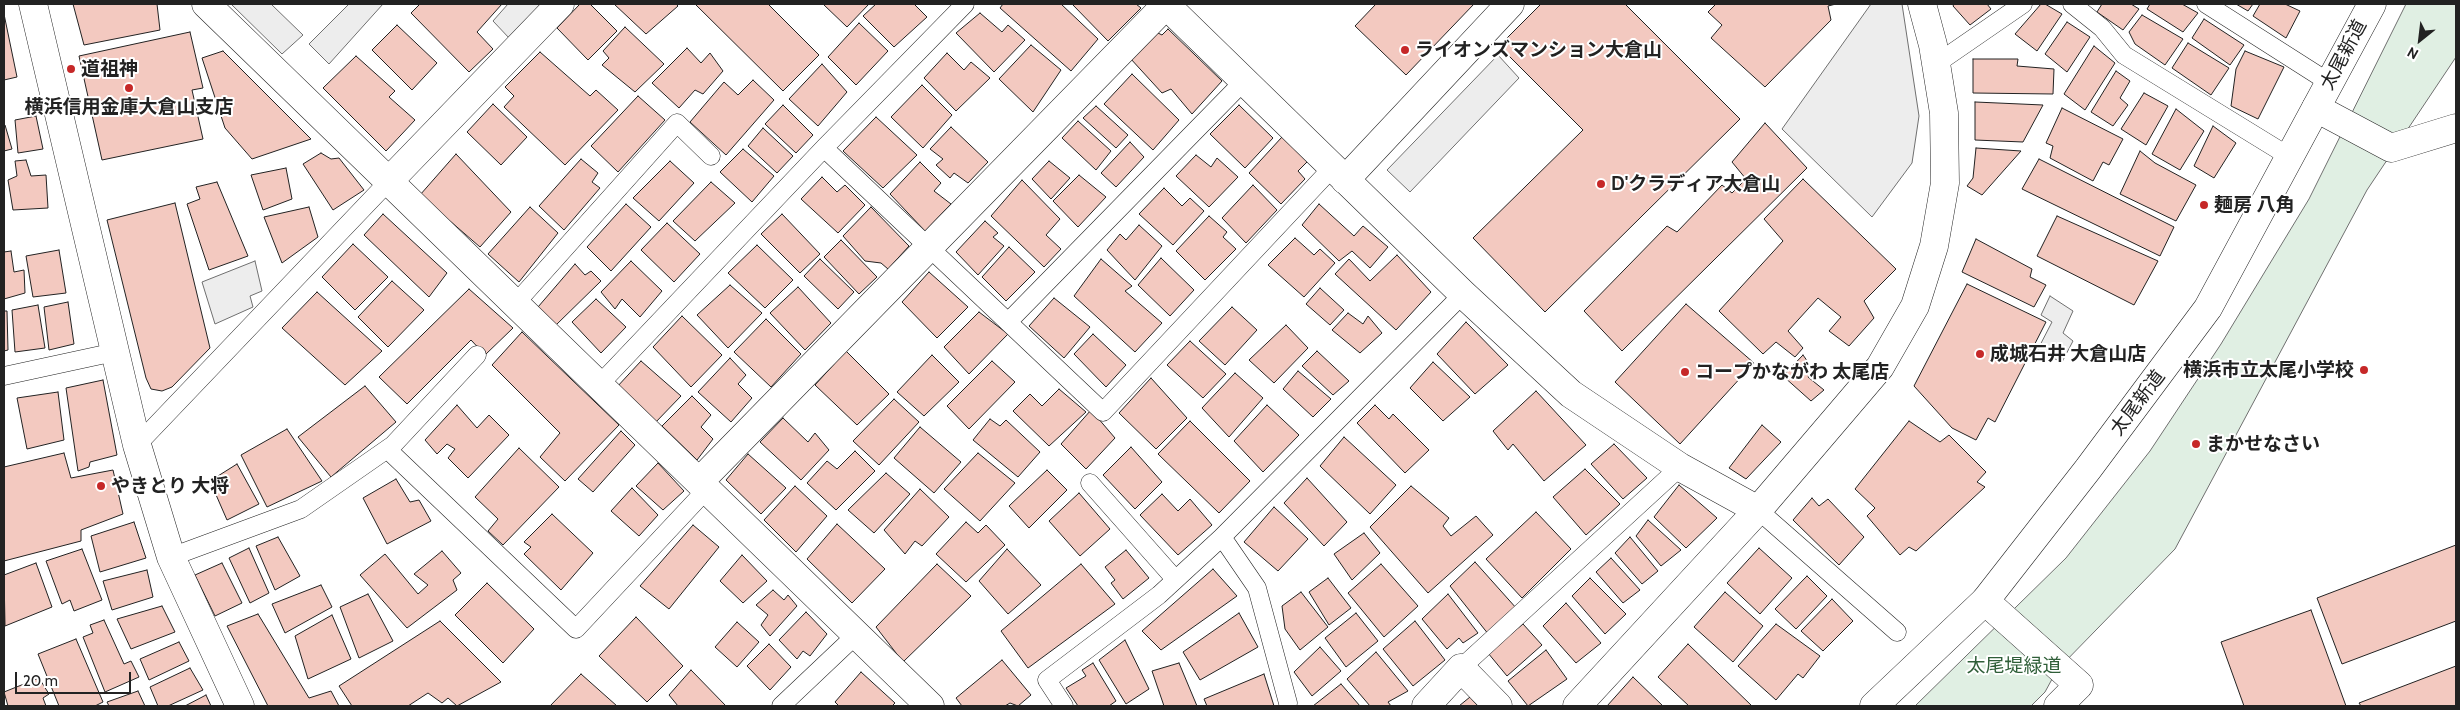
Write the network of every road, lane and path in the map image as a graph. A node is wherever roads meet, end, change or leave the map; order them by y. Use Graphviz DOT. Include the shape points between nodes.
graph roads {
  1 [pos="34,4"];
  2 [pos="206,4"];
  3 [pos="560,4"];
  4 [pos="965,4"];
  5 [pos="1166,4"];
  6 [pos="1510,4"];
  7 [pos="1922,4"];
  8 [pos="2023,4"];
  9 [pos="2072,4"];
  10 [pos="2206,4"];
  11 [pos="2372,4"];
  12 [pos="1936,64"];
  13 [pos="1244,81"];
  14 [pos="2330,83"];
  15 [pos="2316,108"];
  16 [pos="2456,128"];
  17 [pos="824,148"];
  18 [pos="711,156"];
  19 [pos="2290,157"];
  20 [pos="1339,174"];
  21 [pos="389,181"];
  22 [pos="929,246"];
  23 [pos="1463,294"];
  24 [pos="515,304"];
  25 [pos="1008,322"];
  26 [pos="115,352"];
  27 [pos="477,355"];
  28 [pos="4,376"];
  29 [pos="600,385"];
  30 [pos="137,444"];
  31 [pos="387,449"];
  32 [pos="1680,467"];
  33 [pos="1090,484"];
  34 [pos="703,486"];
  35 [pos="1758,510"];
  36 [pos="1222,537"];
  37 [pos="171,557"];
  38 [pos="1175,579"];
  39 [pos="1985,601"];
  40 [pos="1897,632"];
  41 [pos="856,635"];
  42 [pos="1461,668"];
  43 [pos="1288,703"];
  44 [pos="240,706"];
  45 [pos="781,706"];
  46 [pos="930,706"];
  47 [pos="1064,706"];
  48 [pos="1426,706"];
  49 [pos="1498,706"];
  50 [pos="1577,706"];
  51 [pos="1874,706"];
  52 [pos="2058,706"];
  1 -- 26 [label="street"];
  2 -- 21 [label="street"];
  3 -- 21 [label="street"];
  4 -- 17 [label="lane"];
  5 -- 13 [label="street"];
  5 -- 22 [label="street"];
  6 -- 20 [label="street"];
  7 -- 12 [label="street"];
  8 -- 12 [label="lane"];
  9 -- 19 [label="lane" via="2102,28 2124,55"];
  10 -- 14 [label="lane"];
  11 -- 14 [label="street, 太尾新道"];
  12 -- 35 [label="street" via="1944,113 1945,183 1934,246 1915,306 1880,367"];
  13 -- 20 [label="street"];
  13 -- 25 [label="lane"];
  14 -- 15 [label="street, 太尾新道"];
  15 -- 16 [label="street" via="2391,148"];
  15 -- 19 [label="street, 太尾新道"];
  17 -- 22 [label="lane"];
  17 -- 29 [label="lane"];
  18 -- 24 [label="lane" via="677,123"];
  19 -- 39 [label="street, 太尾新道" via="2208,308"];
  20 -- 23 [label="street"];
  20 -- 25 [label="lane" via="1103,412"];
  21 -- 24 [label="street"];
  21 -- 30 [label="lane"];
  22 -- 25 [label="lane"];
  22 -- 34 [label="street"];
  23 -- 32 [label="street" via="1570,394"];
  23 -- 36 [label="lane"];
  24 -- 29 [label="street"];
  26 -- 28 [label="lane"];
  26 -- 30 [label="street"];
  27 -- 31 [label="lane"];
  29 -- 34 [label="street"];
  30 -- 37 [label="street"];
  31 -- 34 [label="lane" via="576,628"];
  31 -- 37 [label="lane" via="301,510"];
  32 -- 35 [label="street"];
  32 -- 42 [label="lane"];
  33 -- 38 [label="lane"];
  34 -- 41 [label="street"];
  35 -- 40 [label="lane"];
  35 -- 50 [label="street"];
  36 -- 38 [label="lane"];
  36 -- 43 [label="lane" via="1257,588"];
  37 -- 44 [label="street"];
  38 -- 47 [label="lane" via="1047,680"];
  39 -- 51 [label="street, 太尾新道"];
  39 -- 52 [label="street" via="2079,685"];
  41 -- 45 [label="lane"];
  41 -- 46 [label="street"];
  42 -- 48 [label="street"];
  42 -- 49 [label="street"];
}
